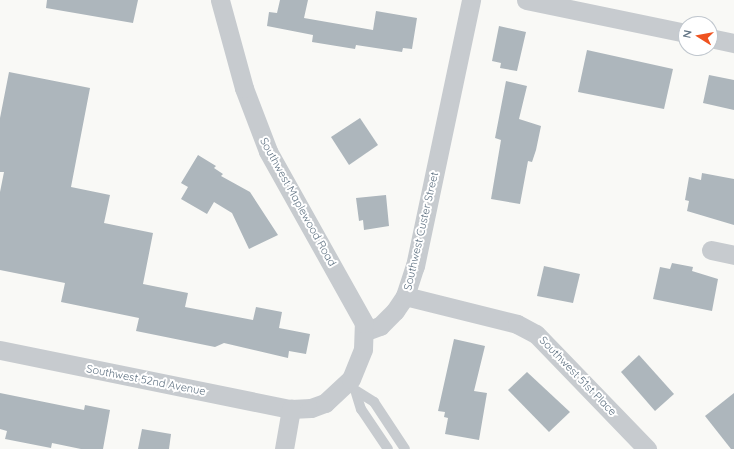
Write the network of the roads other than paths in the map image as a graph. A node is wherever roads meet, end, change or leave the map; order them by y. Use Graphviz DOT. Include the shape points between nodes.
graph roads {
  1 [pos="220,0"];
  2 [pos="471,0"];
  3 [pos="526,0"];
  4 [pos="678,31"];
  5 [pos="718,40"];
  6 [pos="734,43"];
  7 [pos="711,250"];
  8 [pos="734,255"];
  9 [pos="405,296"];
  10 [pos="366,331"];
  11 [pos="0,350"];
  12 [pos="352,389"];
  13 [pos="291,409"];
  14 [pos="284,449"];
  15 [pos="388,449"];
  16 [pos="404,449"];
  17 [pos="647,449"];
  1 -- 10 [label="street, Southwest Maplewood Road" via="244,88 268,151 354,301"];
  2 -- 9 [label="street, Southwest Custer Street" via="415,266"];
  3 -- 4 [label="street"];
  5 -- 6 [label="street"];
  7 -- 8 [label="street"];
  9 -- 10 [label="street, Southwest Custer Street" via="389,319"];
  9 -- 17 [label="street, Southwest 51st Place" via="518,324 536,334"];
  10 -- 12 [label="street"];
  11 -- 13 [label="street, Southwest 52nd Avenue"];
  12 -- 13 [label="street" via="317,406"];
  12 -- 15 [label="lane" via="361,410"];
  12 -- 16 [label="lane" via="374,402"];
  13 -- 14 [label="street"];
}
